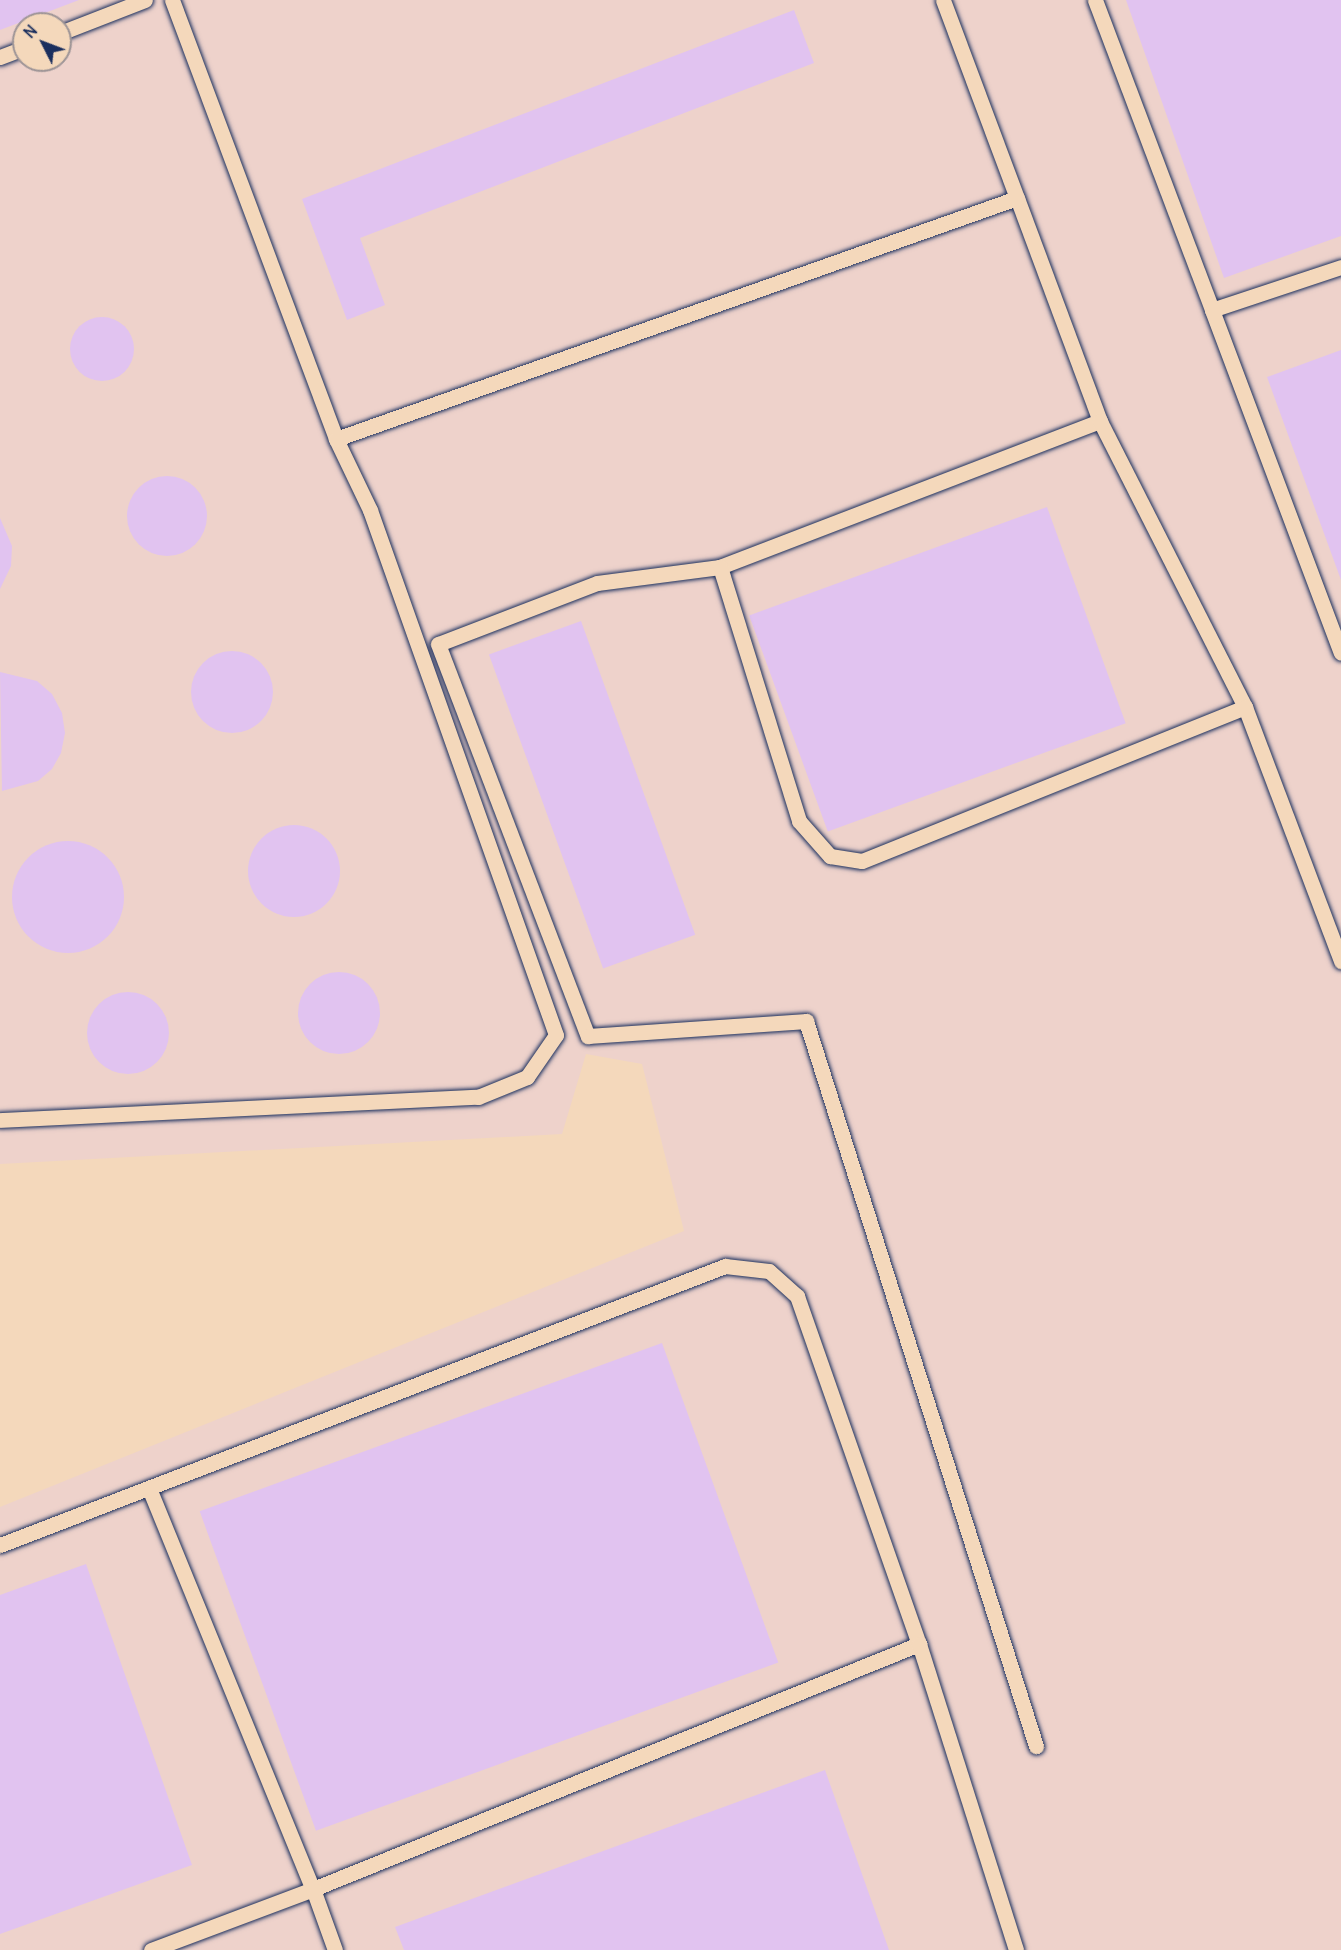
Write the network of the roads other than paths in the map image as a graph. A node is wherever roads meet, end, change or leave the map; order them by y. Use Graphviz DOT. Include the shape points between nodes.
graph roads {
  1 [pos="145,0"];
  2 [pos="172,0"];
  3 [pos="943,0"];
  4 [pos="1095,0"];
  5 [pos="72,28"];
  6 [pos="1017,198"];
  7 [pos="1341,267"];
  8 [pos="1212,310"];
  9 [pos="1100,421"];
  10 [pos="336,439"];
  11 [pos="720,567"];
  12 [pos="1341,653"];
  13 [pos="1245,707"];
  14 [pos="1341,961"];
  15 [pos="0,1120"];
  16 [pos="149,1488"];
  17 [pos="0,1545"];
  18 [pos="919,1644"];
  19 [pos="1036,1746"];
  20 [pos="313,1889"];
  21 [pos="151,1950"];
  22 [pos="335,1950"];
  23 [pos="1016,1950"];
  1 -- 5 [label="lane"];
  2 -- 10 [label="lane"];
  3 -- 6 [label="lane"];
  4 -- 8 [label="lane"];
  6 -- 9 [label="lane"];
  6 -- 10 [label="lane"];
  7 -- 8 [label="lane"];
  8 -- 12 [label="lane"];
  9 -- 11 [label="lane"];
  9 -- 13 [label="lane"];
  10 -- 15 [label="lane" via="370,510 556,1035 527,1077 478,1097"];
  11 -- 13 [label="lane" via="799,821 830,856 862,861"];
  11 -- 19 [label="lane" via="597,583 438,644 588,1036 806,1021"];
  13 -- 14 [label="lane"];
  16 -- 17 [label="lane"];
  16 -- 18 [label="lane" via="725,1266 770,1271 797,1296"];
  16 -- 20 [label="lane"];
  18 -- 20 [label="lane"];
  18 -- 23 [label="lane"];
  20 -- 21 [label="lane"];
  20 -- 22 [label="lane"];
}
